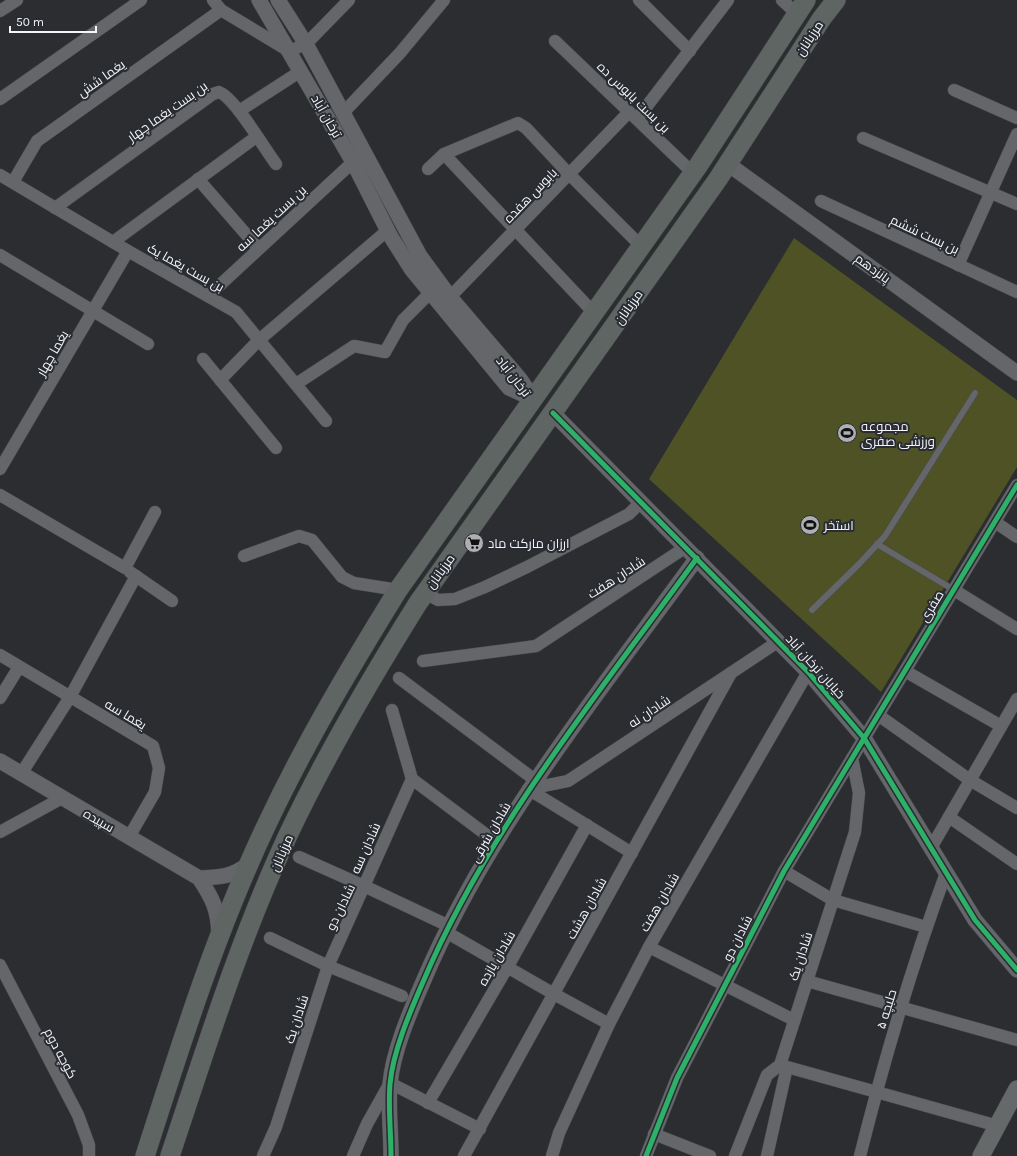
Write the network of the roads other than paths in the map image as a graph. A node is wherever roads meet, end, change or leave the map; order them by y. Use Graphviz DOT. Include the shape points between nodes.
graph roads {
  1 [pos="17,0"];
  2 [pos="141,0"];
  3 [pos="213,0"];
  4 [pos="259,0"];
  5 [pos="349,0"];
  6 [pos="444,0"];
  7 [pos="639,0"];
  8 [pos="728,0"];
  9 [pos="782,0"];
  10 [pos="836,0"];
  11 [pos="281,1"];
  12 [pos="801,6"];
  13 [pos="221,10"];
  14 [pos="0,11"];
  15 [pos="555,41"];
  16 [pos="306,44"];
  17 [pos="289,51"];
  18 [pos="690,51"];
  19 [pos="301,71"];
  20 [pos="954,90"];
  21 [pos="0,99"];
  22 [pos="239,111"];
  23 [pos="343,113"];
  24 [pos="633,115"];
  25 [pos="1017,118"];
  26 [pos="1017,134"];
  27 [pos="256,137"];
  28 [pos="863,138"];
  29 [pos="444,154"];
  30 [pos="353,162"];
  31 [pos="276,164"];
  32 [pos="728,164"];
  33 [pos="428,169"];
  34 [pos="692,173"];
  35 [pos="568,174"];
  36 [pos="0,175"];
  37 [pos="198,179"];
  38 [pos="13,182"];
  39 [pos="990,192"];
  40 [pos="821,201"];
  41 [pos="1017,204"];
  42 [pos="55,208"];
  43 [pos="388,230"];
  44 [pos="514,230"];
  45 [pos="113,242"];
  46 [pos="641,246"];
  47 [pos="258,248"];
  48 [pos="128,251"];
  49 [pos="0,255"];
  50 [pos="958,265"];
  51 [pos="1017,292"];
  52 [pos="430,293"];
  53 [pos="208,296"];
  54 [pos="450,297"];
  55 [pos="93,311"];
  56 [pos="594,314"];
  57 [pos="259,340"];
  58 [pos="148,344"];
  59 [pos="203,359"];
  60 [pos="1017,373"];
  61 [pos="220,380"];
  62 [pos="296,384"];
  63 [pos="975,393"];
  64 [pos="533,399"];
  65 [pos="552,413"];
  66 [pos="326,421"];
  67 [pos="276,448"];
  68 [pos="0,469"];
  69 [pos="1017,487"];
  70 [pos="0,495"];
  71 [pos="641,502"];
  72 [pos="155,512"];
  73 [pos="995,522"];
  74 [pos="1017,537"];
  75 [pos="877,544"];
  76 [pos="686,547"];
  77 [pos="244,556"];
  78 [pos="697,558"];
  79 [pos="125,568"];
  80 [pos="136,576"];
  81 [pos="398,590"];
  82 [pos="954,590"];
  83 [pos="425,593"];
  84 [pos="172,601"];
  85 [pos="812,610"];
  86 [pos="1017,629"];
  87 [pos="779,642"];
  88 [pos="0,656"];
  89 [pos="422,661"];
  90 [pos="19,667"];
  91 [pos="904,671"];
  92 [pos="808,672"];
  93 [pos="731,673"];
  94 [pos="399,678"];
  95 [pos="70,697"];
  96 [pos="0,698"];
  97 [pos="1017,699"];
  98 [pos="392,710"];
  99 [pos="878,715"];
  100 [pos="1013,717"];
  101 [pos="1001,726"];
  102 [pos="864,738"];
  103 [pos="852,758"];
  104 [pos="0,761"];
  105 [pos="21,774"];
  106 [pos="412,779"];
  107 [pos="970,780"];
  108 [pos="532,785"];
  109 [pos="62,798"];
  110 [pos="1017,808"];
  111 [pos="949,817"];
  112 [pos="587,824"];
  113 [pos="0,832"];
  114 [pos="129,837"];
  115 [pos="496,842"];
  116 [pos="931,848"];
  117 [pos="632,853"];
  118 [pos="299,857"];
  119 [pos="250,863"];
  120 [pos="1017,864"];
  121 [pos="784,871"];
  122 [pos="946,873"];
  123 [pos="199,878"];
  124 [pos="364,886"];
  125 [pos="833,900"];
  126 [pos="926,927"];
  127 [pos="447,929"];
  128 [pos="270,938"];
  129 [pos="219,939"];
  130 [pos="649,947"];
  131 [pos="0,965"];
  132 [pos="328,966"];
  133 [pos="507,968"];
  134 [pos="1017,970"];
  135 [pos="807,981"];
  136 [pos="725,985"];
  137 [pos="554,994"];
  138 [pos="402,996"];
  139 [pos="901,1008"];
  140 [pos="794,1020"];
  141 [pos="609,1024"];
  142 [pos="1017,1040"];
  143 [pos="783,1066"];
  144 [pos="390,1083"];
  145 [pos="1017,1089"];
  146 [pos="876,1091"];
  147 [pos="428,1103"];
  148 [pos="998,1126"];
  149 [pos="480,1129"];
  150 [pos="654,1134"];
  151 [pos="89,1156"];
  152 [pos="145,1156"];
  153 [pos="170,1156"];
  154 [pos="263,1156"];
  155 [pos="353,1156"];
  156 [pos="391,1156"];
  157 [pos="464,1156"];
  158 [pos="552,1156"];
  159 [pos="646,1156"];
  160 [pos="710,1156"];
  161 [pos="735,1156"];
  162 [pos="767,1156"];
  163 [pos="860,1156"];
  164 [pos="980,1156"];
  1 -- 14 [label="street"];
  2 -- 21 [label="street"];
  3 -- 13 [label="street"];
  4 -- 17 [label="street, ترخان آباد"];
  5 -- 16 [label="street"];
  6 -- 23 [label="street" via="400,53"];
  7 -- 18 [label="street"];
  8 -- 18 [label="street, بابوس هفده"];
  9 -- 12 [label="street"];
  10 -- 32 [label="main road, مرزبانان"];
  11 -- 16 [label="street, ترخان آباد"];
  12 -- 34 [label="main road, مرزبانان"];
  13 -- 17 [label="street"];
  13 -- 38 [label="street, یغما شش" via="37,141"];
  15 -- 24 [label="street, بن بست بابوس ده"];
  16 -- 17 [label="street"];
  16 -- 23 [label="street, ترخان آباد"];
  17 -- 19 [label="street, ترخان آباد"];
  18 -- 24 [label="street, بابوس هفده"];
  19 -- 22 [label="street"];
  19 -- 30 [label="street, ترخان آباد"];
  20 -- 25 [label="street"];
  22 -- 27 [label="street, بن بست یغما چهار"];
  22 -- 42 [label="street, بن بست یغما چهار" via="224,94 213,94"];
  23 -- 54 [label="street, ترخان آباد" via="420,256"];
  24 -- 34 [label="street, بن بست بابوس ده"];
  24 -- 35 [label="street, بابوس هفده"];
  26 -- 39 [label="street"];
  27 -- 31 [label="street, بن بست یغما چهار"];
  27 -- 37 [label="street"];
  28 -- 39 [label="street"];
  29 -- 33 [label="street"];
  29 -- 35 [label="street" via="518,123 526,128"];
  29 -- 44 [label="street"];
  30 -- 43 [label="street, ترخان آباد"];
  30 -- 47 [label="street, بن بست یغما سه"];
  32 -- 60 [label="street, پانزدهم"];
  32 -- 65 [label="main road, مرزبانان"];
  34 -- 46 [label="main road, مرزبانان"];
  35 -- 44 [label="street, بابوس هفده"];
  35 -- 46 [label="street"];
  36 -- 38 [label="street, بن بست یغما یک"];
  37 -- 45 [label="street"];
  37 -- 47 [label="street"];
  38 -- 42 [label="street, بن بست یغما یک"];
  39 -- 41 [label="street"];
  39 -- 50 [label="street"];
  40 -- 50 [label="street, بن بست ششم"];
  42 -- 45 [label="street, بن بست یغما یک"];
  43 -- 52 [label="street, ترخان آباد" via="412,270"];
  43 -- 57 [label="street"];
  44 -- 54 [label="street, بابوس هفده"];
  44 -- 56 [label="street"];
  45 -- 48 [label="street, بن بست یغما یک"];
  46 -- 56 [label="main road, مرزبانان"];
  47 -- 53 [label="street, بن بست یغما سه"];
  48 -- 53 [label="street, بن بست یغما یک"];
  48 -- 55 [label="street, یغما چهار"];
  49 -- 55 [label="street"];
  50 -- 51 [label="street, بن بست ششم"];
  52 -- 62 [label="street" via="403,320 384,352 354,346"];
  52 -- 64 [label="street, ترخان آباد" via="509,388"];
  53 -- 57 [label="street, بن بست یغما یک" via="236,312"];
  54 -- 64 [label="street, ترخان آباد" via="520,379"];
  55 -- 58 [label="street"];
  55 -- 68 [label="street, یغما چهار"];
  56 -- 64 [label="main road, مرزبانان"];
  57 -- 61 [label="street"];
  57 -- 62 [label="street, بن بست یغما یک"];
  59 -- 61 [label="street"];
  61 -- 67 [label="street"];
  62 -- 66 [label="street, بن بست یغما یک"];
  63 -- 75 [label="lane" via="885,536"];
  64 -- 65 [label="main road"];
  64 -- 81 [label="main road, مرزبانان"];
  65 -- 71 [label="street, خیابان ترخان آباد"];
  65 -- 83 [label="main road, مرزبانان"];
  69 -- 73 [label="street, صفری"];
  70 -- 79 [label="street"];
  71 -- 76 [label="street, خیابان ترخان آباد"];
  71 -- 83 [label="street" via="628,514 485,587 455,599 438,600"];
  72 -- 79 [label="street"];
  73 -- 74 [label="street"];
  73 -- 82 [label="street, صفری"];
  75 -- 82 [label="lane"];
  75 -- 85 [label="lane"];
  76 -- 78 [label="street, خیابان ترخان آباد"];
  76 -- 89 [label="street, شادان هفت" via="536,646"];
  77 -- 81 [label="street" via="299,536 312,540 342,577 354,582"];
  78 -- 87 [label="street, خیابان ترخان آباد"];
  78 -- 108 [label="street, شادان شرقی"];
  79 -- 80 [label="street"];
  80 -- 84 [label="street"];
  80 -- 95 [label="street"];
  81 -- 119 [label="main road, مرزبانان" via="353,662 307,746 266,825"];
  82 -- 86 [label="street"];
  82 -- 91 [label="street, صفری"];
  83 -- 153 [label="main road, مرزبانان" via="374,675 288,836 241,948"];
  87 -- 92 [label="street, خیابان ترخان آباد"];
  87 -- 93 [label="street, شادان نه"];
  88 -- 90 [label="street, یغما سه"];
  90 -- 95 [label="street, یغما سه"];
  90 -- 96 [label="street"];
  91 -- 99 [label="street, صفری"];
  91 -- 101 [label="street"];
  92 -- 102 [label="street, خیابان ترخان آباد"];
  92 -- 130 [label="street, شادان هفت"];
  93 -- 108 [label="street, شادان نه" via="568,781"];
  93 -- 117 [label="street, شادان هشت"];
  94 -- 108 [label="street"];
  95 -- 105 [label="street"];
  95 -- 114 [label="street, یغما سه" via="153,746 159,768 155,792"];
  97 -- 100 [label="street"];
  98 -- 106 [label="street"];
  99 -- 102 [label="street, صفری"];
  99 -- 107 [label="street"];
  100 -- 101 [label="street"];
  101 -- 107 [label="street"];
  102 -- 103 [label="street, شادان دو"];
  102 -- 116 [label="street, خیابان ترخان آباد"];
  103 -- 121 [label="street, شادان دو"];
  103 -- 125 [label="street, شادان یک" via="859,793 855,832"];
  104 -- 105 [label="street, سپیده"];
  105 -- 109 [label="street, سپیده"];
  106 -- 115 [label="street"];
  106 -- 124 [label="street, شادان سه"];
  107 -- 110 [label="street"];
  107 -- 111 [label="street"];
  108 -- 112 [label="street"];
  108 -- 115 [label="street, شادان شرقی"];
  109 -- 113 [label="street"];
  109 -- 114 [label="street, سپیده"];
  111 -- 116 [label="street"];
  111 -- 120 [label="street"];
  112 -- 117 [label="street"];
  112 -- 133 [label="street, شادان یازده"];
  114 -- 123 [label="street, سپیده"];
  115 -- 127 [label="street, شادان شرقی"];
  116 -- 122 [label="street, خیابان ترخان آباد"];
  117 -- 137 [label="street, شادان هشت"];
  118 -- 124 [label="street, شادان سه"];
  119 -- 123 [label="street" via="226,877"];
  119 -- 129 [label="main road, مرزبانان"];
  121 -- 125 [label="street"];
  121 -- 136 [label="street, شادان دو"];
  122 -- 126 [label="street, حلبچه ۵"];
  122 -- 134 [label="street, خیابان ترخان آباد" via="975,920"];
  123 -- 129 [label="street, سپیده" via="212,897 218,914"];
  124 -- 127 [label="street, شادان دو"];
  124 -- 132 [label="street, شادان دو"];
  125 -- 126 [label="street"];
  125 -- 135 [label="street, شادان یک"];
  126 -- 139 [label="street, حلبچه ۵"];
  127 -- 133 [label="street, شادان دو"];
  127 -- 144 [label="street, شادان شرقی" via="413,1006 398,1048"];
  128 -- 132 [label="street"];
  129 -- 152 [label="main road, مرزبانان"];
  130 -- 136 [label="street"];
  130 -- 141 [label="street, شادان هفت"];
  131 -- 151 [label="street, کوچه دوم" via="78,1115 89,1145"];
  132 -- 138 [label="street"];
  132 -- 154 [label="street, شادان یک" via="276,1127"];
  133 -- 137 [label="street, شادان دو"];
  133 -- 147 [label="street, شادان یازده"];
  135 -- 139 [label="street"];
  135 -- 140 [label="street, شادان یک"];
  136 -- 140 [label="street"];
  136 -- 150 [label="street, شادان دو" via="677,1078"];
  137 -- 141 [label="street, شادان دو"];
  137 -- 149 [label="street, شادان هشت"];
  139 -- 142 [label="street"];
  139 -- 146 [label="street, حلبچه ۵"];
  140 -- 143 [label="street, شادان یک"];
  141 -- 158 [label="street, شادان هفت" via="559,1133"];
  143 -- 146 [label="street"];
  143 -- 161 [label="street" via="767,1075"];
  143 -- 162 [label="street, شادان یک"];
  144 -- 147 [label="street"];
  144 -- 155 [label="street"];
  144 -- 156 [label="street, شادان شرقی"];
  145 -- 148 [label="main road"];
  146 -- 148 [label="street"];
  146 -- 163 [label="street, حلبچه ۵"];
  147 -- 149 [label="street"];
  148 -- 164 [label="main road"];
  149 -- 157 [label="street, شادان هشت"];
  150 -- 159 [label="street, شادان دو"];
  150 -- 160 [label="street"];
}
